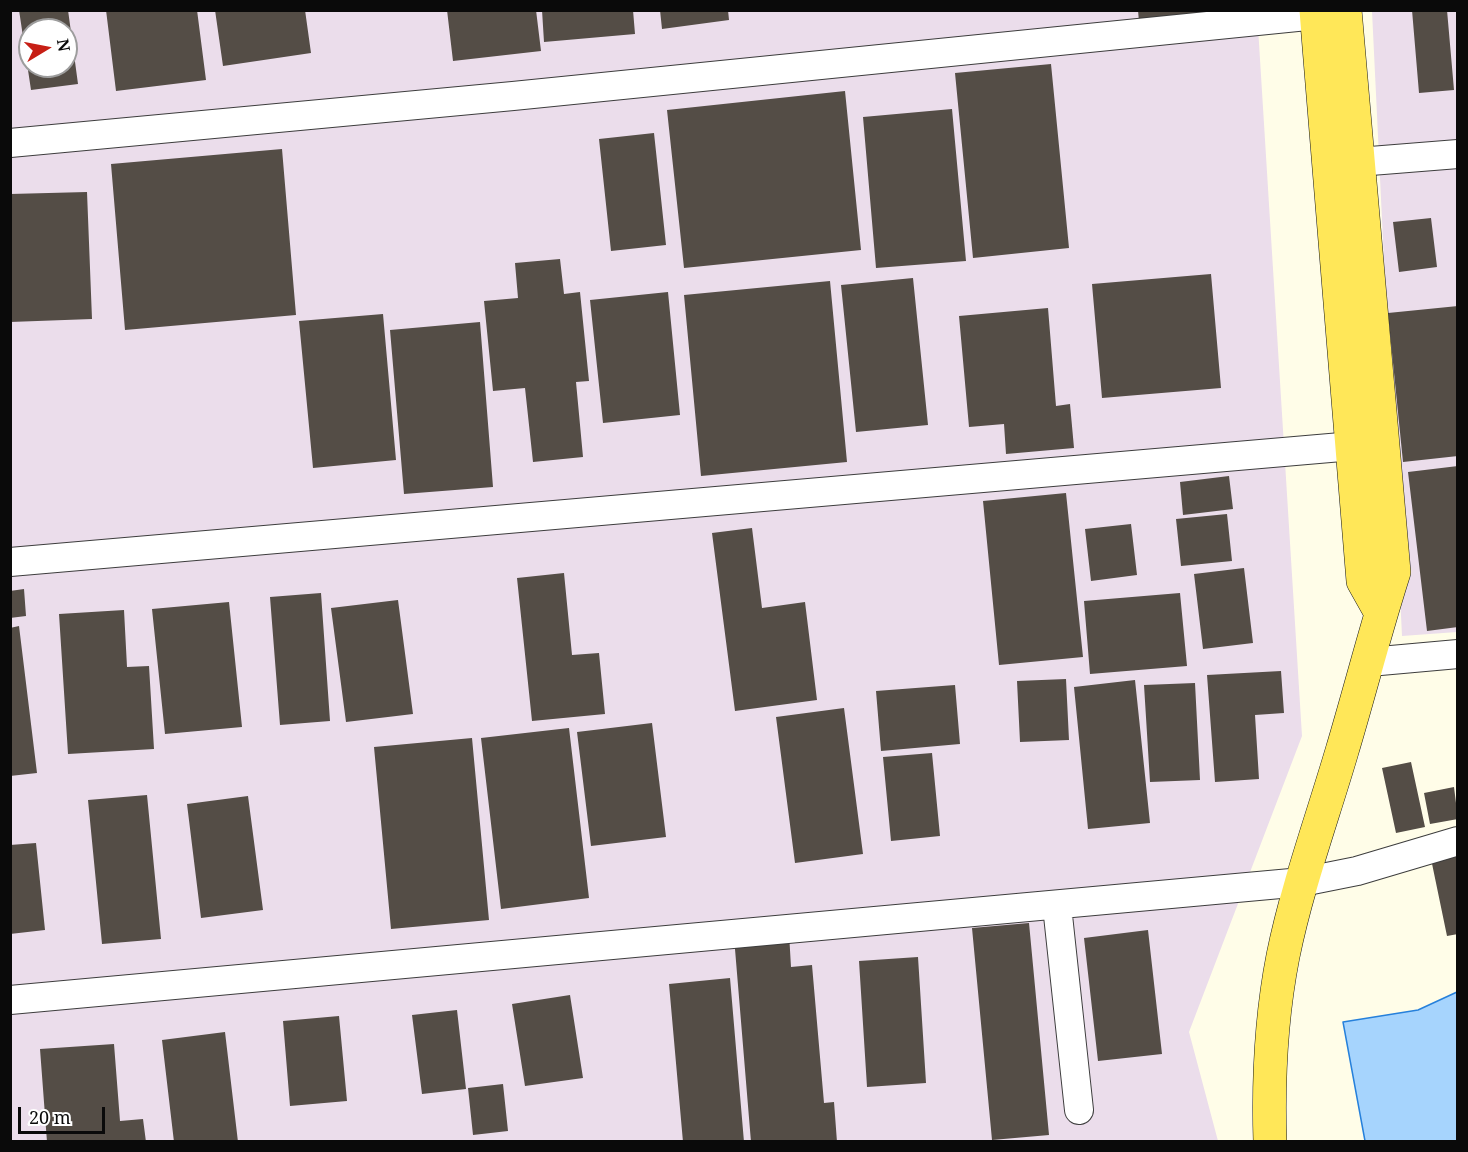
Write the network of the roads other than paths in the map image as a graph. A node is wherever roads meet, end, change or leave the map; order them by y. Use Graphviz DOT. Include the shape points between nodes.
graph roads {
  1 [pos="1326,12"];
  2 [pos="10,143"];
  3 [pos="1458,154"];
  4 [pos="1358,162"];
  5 [pos="1353,446"];
  6 [pos="10,562"];
  7 [pos="1381,613"];
  8 [pos="1458,654"];
  9 [pos="1369,662"];
  10 [pos="1458,841"];
  11 [pos="1302,882"];
  12 [pos="1057,906"];
  13 [pos="10,1000"];
  14 [pos="1079,1110"];
  15 [pos="1270,1142"];
  1 -- 2 [label="street" via="513,96"];
  1 -- 4 [label="main road"];
  1 -- 5 [label="main road" via="1328,165"];
  3 -- 4 [label="street"];
  4 -- 7 [label="main road" via="1394,572"];
  5 -- 6 [label="street"];
  5 -- 7 [label="main road" via="1363,581"];
  7 -- 9 [label="main road"];
  8 -- 9 [label="street"];
  9 -- 11 [label="main road"];
  10 -- 11 [label="street" via="1357,871"];
  11 -- 12 [label="street"];
  11 -- 15 [label="main road" via="1283,956 1270,1049"];
  12 -- 13 [label="street"];
  12 -- 14 [label="street"];
}
